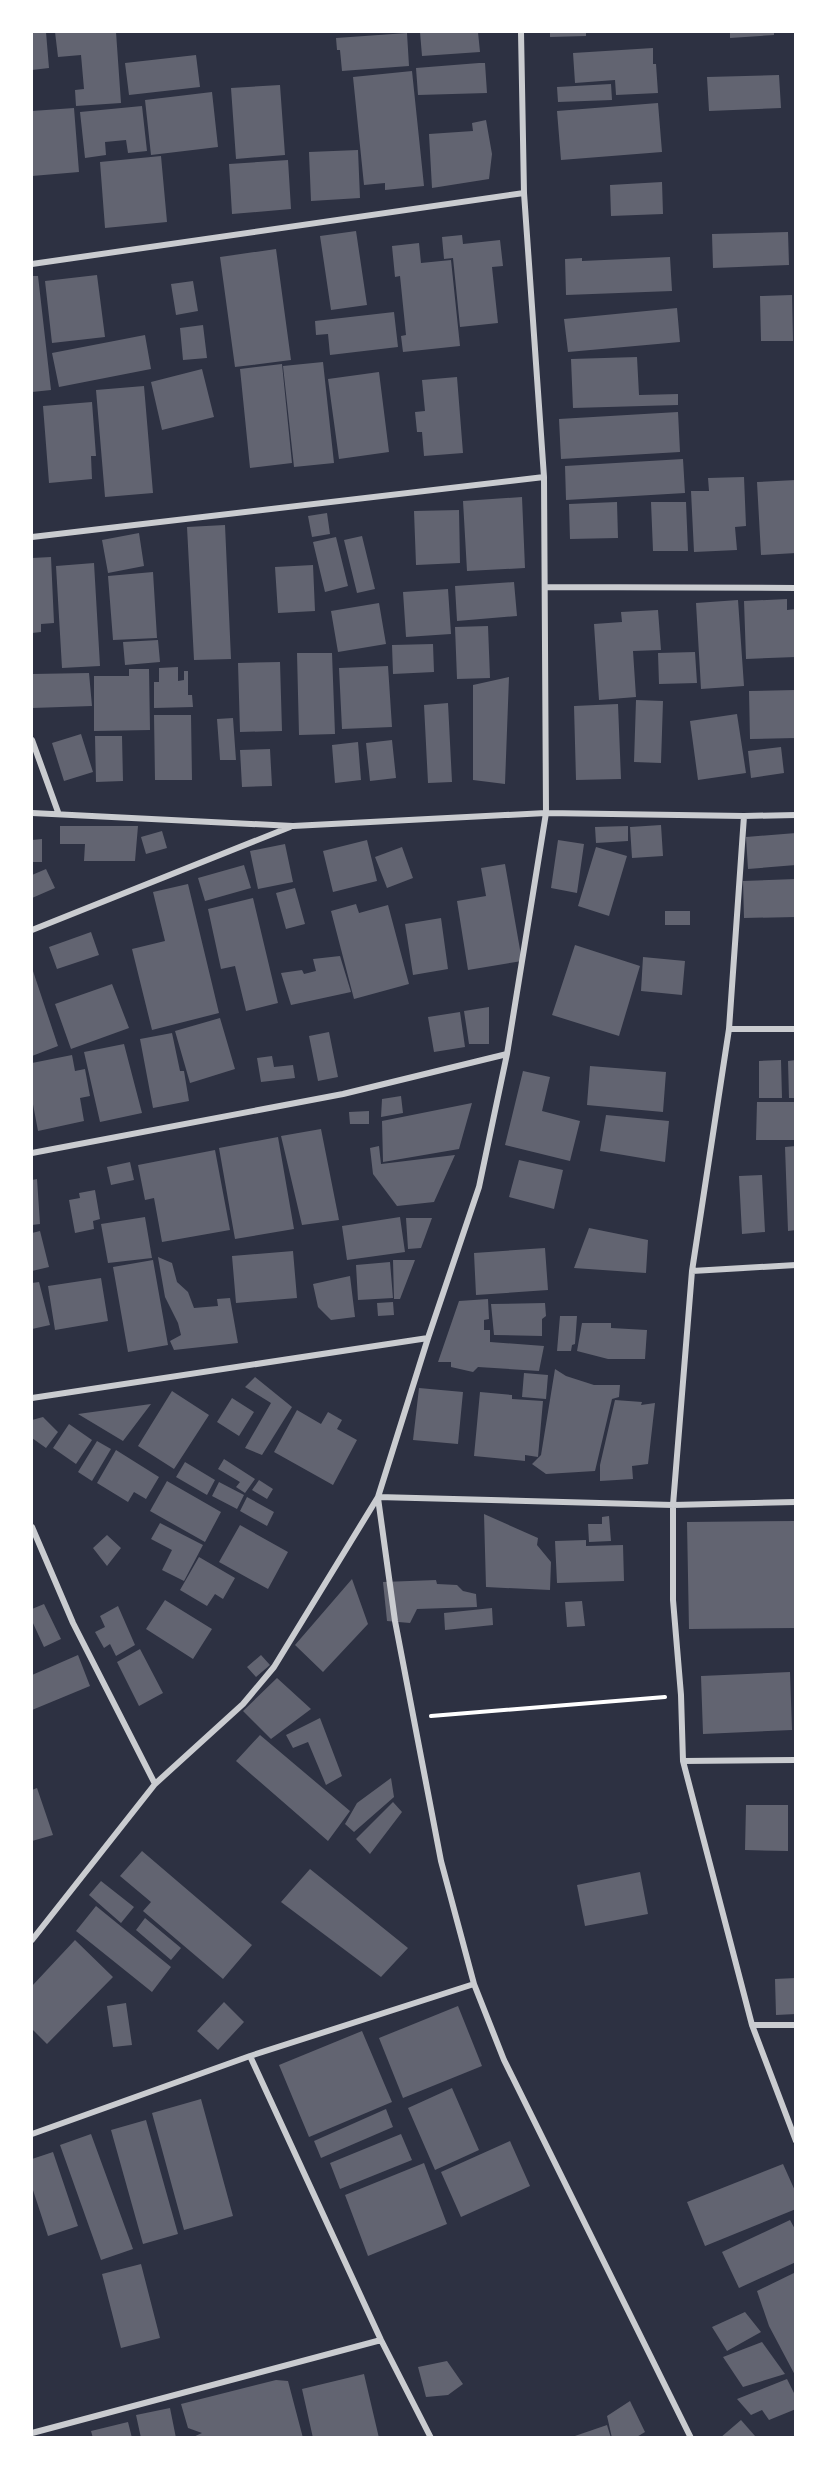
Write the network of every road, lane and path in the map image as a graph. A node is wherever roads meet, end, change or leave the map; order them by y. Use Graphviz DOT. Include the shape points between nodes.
graph roads {
  1 [pos="521,32"];
  2 [pos="524,193"];
  3 [pos="32,264"];
  4 [pos="544,477"];
  5 [pos="32,537"];
  6 [pos="546,587"];
  7 [pos="795,588"];
  8 [pos="32,740"];
  9 [pos="32,813"];
  10 [pos="58,813"];
  11 [pos="546,813"];
  12 [pos="795,815"];
  13 [pos="744,816"];
  14 [pos="293,826"];
  15 [pos="32,930"];
  16 [pos="729,1029"];
  17 [pos="795,1029"];
  18 [pos="507,1054"];
  19 [pos="32,1153"];
  20 [pos="795,1265"];
  21 [pos="692,1271"];
  22 [pos="428,1338"];
  23 [pos="32,1398"];
  24 [pos="378,1497"];
  25 [pos="795,1502"];
  26 [pos="673,1505"];
  27 [pos="32,1527"];
  28 [pos="681,1695"];
  29 [pos="414,1718"];
  30 [pos="795,1760"];
  31 [pos="683,1761"];
  32 [pos="155,1784"];
  33 [pos="32,1940"];
  34 [pos="474,1984"];
  35 [pos="752,2025"];
  36 [pos="795,2025"];
  37 [pos="249,2056"];
  38 [pos="32,2134"];
  39 [pos="795,2141"];
  40 [pos="381,2340"];
  41 [pos="32,2433"];
  42 [pos="431,2438"];
  43 [pos="692,2438"];
  1 -- 2 [label="street"];
  2 -- 3 [label="street"];
  2 -- 4 [label="street"];
  4 -- 5 [label="street"];
  4 -- 6 [label="street"];
  6 -- 7 [label="street"];
  6 -- 11 [label="street"];
  8 -- 10 [label="street"];
  9 -- 10 [label="street"];
  10 -- 14 [label="street"];
  11 -- 13 [label="street"];
  11 -- 14 [label="street"];
  11 -- 18 [label="street"];
  12 -- 13 [label="street"];
  13 -- 16 [label="street"];
  14 -- 15 [label="street"];
  16 -- 17 [label="street"];
  16 -- 21 [label="street"];
  18 -- 19 [label="street" via="343,1094"];
  18 -- 22 [label="street" via="479,1187"];
  20 -- 21 [label="street"];
  21 -- 26 [label="street"];
  22 -- 23 [label="street"];
  22 -- 24 [label="street"];
  24 -- 26 [label="street"];
  24 -- 29 [label="street"];
  24 -- 32 [label="street" via="274,1667 243,1704"];
  25 -- 26 [label="street"];
  26 -- 28 [label="street" via="673,1600"];
  27 -- 32 [label="street" via="73,1623"];
  28 -- 29 [label="path"];
  28 -- 31 [label="street"];
  29 -- 34 [label="street" via="441,1861"];
  30 -- 31 [label="street"];
  31 -- 35 [label="street"];
  32 -- 33 [label="street"];
  34 -- 37 [label="street"];
  34 -- 43 [label="street" via="504,2060"];
  35 -- 36 [label="street"];
  35 -- 39 [label="street"];
  37 -- 38 [label="street"];
  37 -- 40 [label="street"];
  40 -- 41 [label="street"];
  40 -- 42 [label="street"];
}
